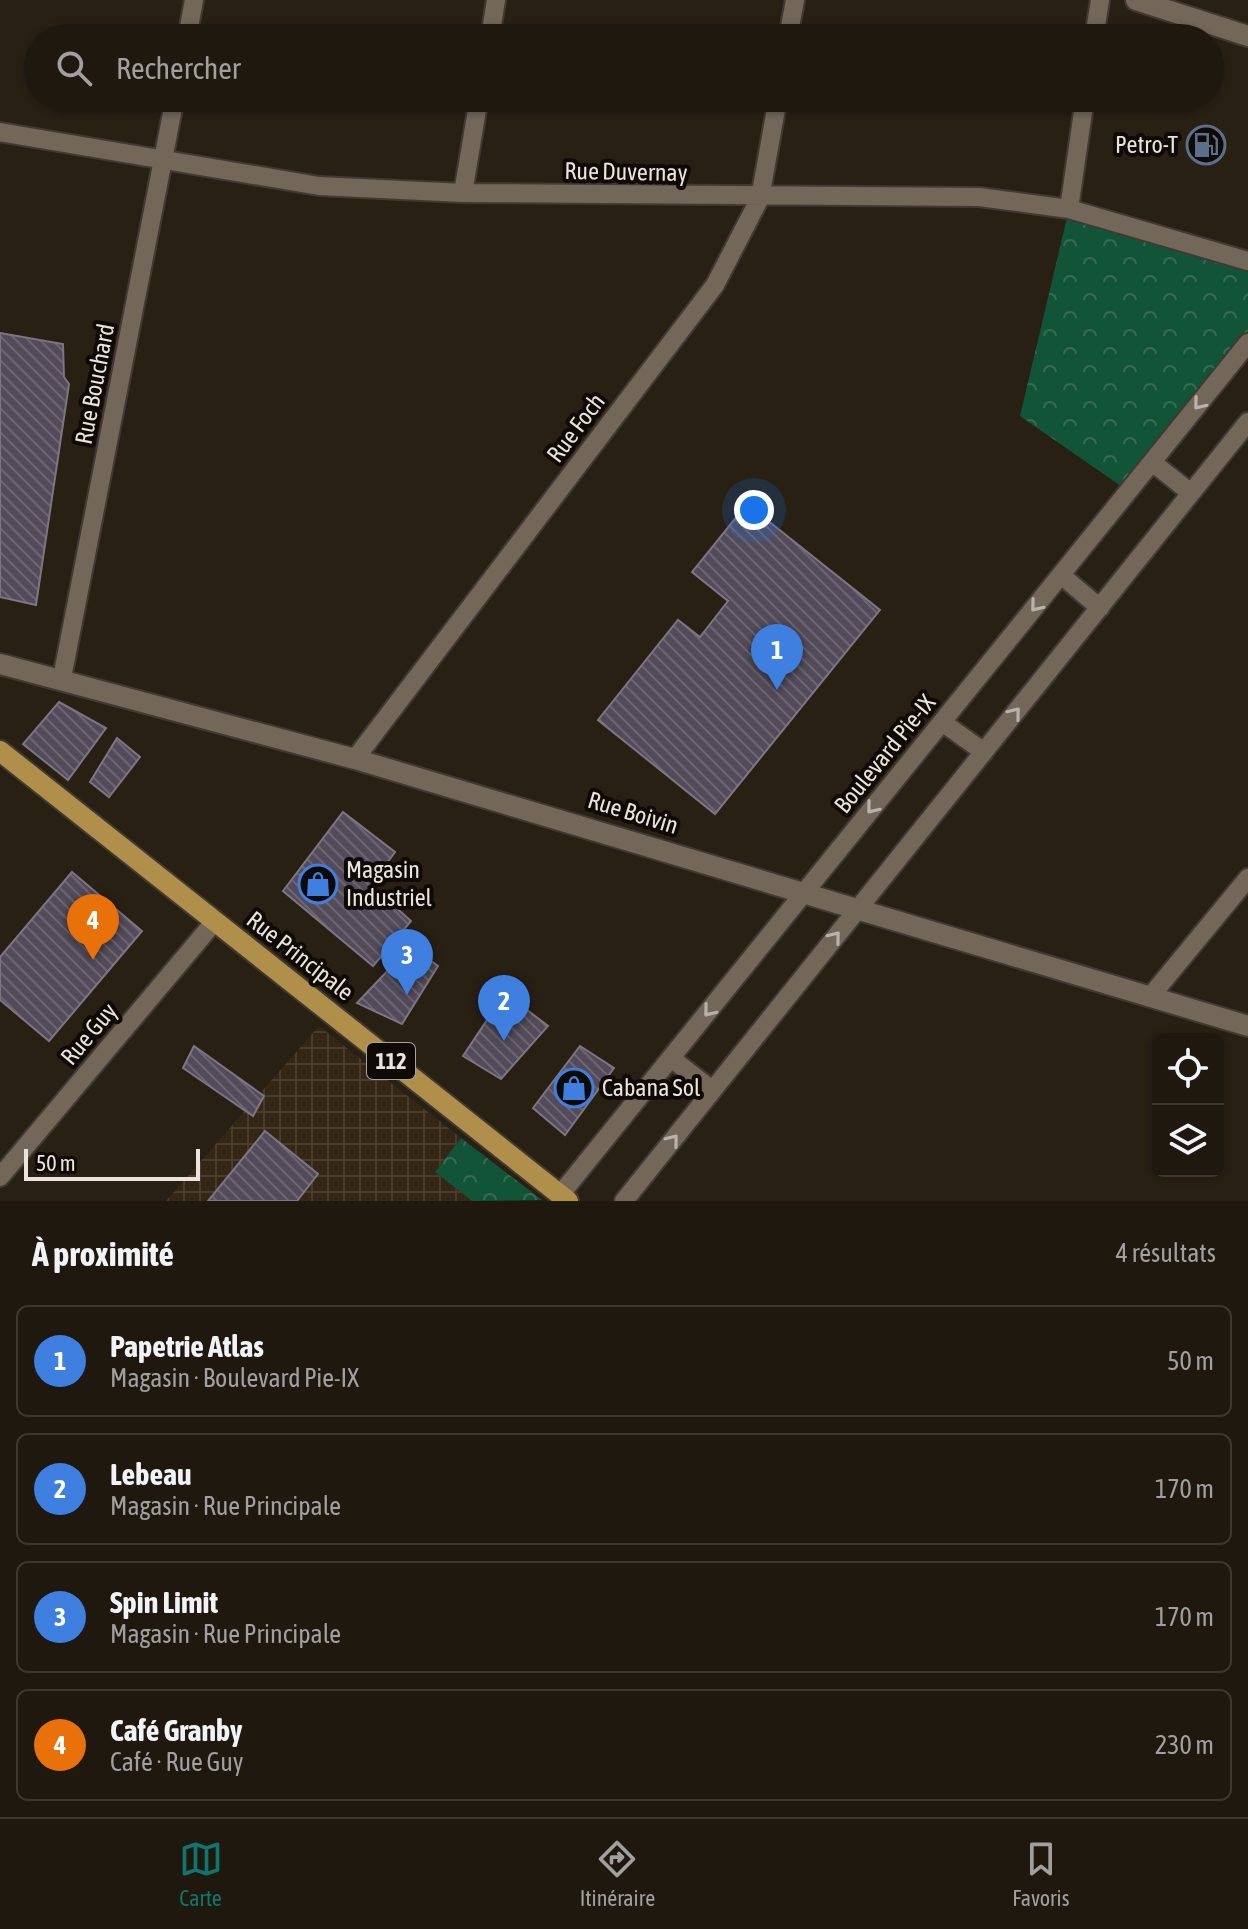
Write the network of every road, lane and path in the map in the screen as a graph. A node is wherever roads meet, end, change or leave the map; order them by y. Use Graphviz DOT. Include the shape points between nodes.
graph roads {
  1 [pos="194,0"];
  2 [pos="496,0"];
  3 [pos="795,0"];
  4 [pos="1100,0"];
  5 [pos="1136,0"];
  6 [pos="190,24"];
  7 [pos="492,24"];
  8 [pos="791,24"];
  9 [pos="1096,24"];
  10 [pos="1211,24"];
  11 [pos="1224,28"];
  12 [pos="1248,36"];
  13 [pos="172,112"];
  14 [pos="477,112"];
  15 [pos="775,112"];
  16 [pos="1083,112"];
  17 [pos="0,132"];
  18 [pos="163,160"];
  19 [pos="463,193"];
  20 [pos="760,198"];
  21 [pos="1069,209"];
  22 [pos="1248,261"];
  23 [pos="1248,343"];
  24 [pos="1248,422"];
  25 [pos="1152,462"];
  26 [pos="1191,493"];
  27 [pos="1061,575"];
  28 [pos="1100,608"];
  29 [pos="0,664"];
  30 [pos="62,678"];
  31 [pos="942,722"];
  32 [pos="0,751"];
  33 [pos="984,752"];
  34 [pos="355,759"];
  35 [pos="1248,878"];
  36 [pos="804,892"];
  37 [pos="859,909"];
  38 [pos="215,921"];
  39 [pos="1150,997"];
  40 [pos="1248,1026"];
  41 [pos="671,1058"];
  42 [pos="712,1090"];
  43 [pos="0,1177"];
  44 [pos="564,1198"];
  45 [pos="624,1201"];
  1 -- 6 [label="street"];
  2 -- 7 [label="street"];
  3 -- 8 [label="street"];
  4 -- 9 [label="street"];
  5 -- 10 [label="street"];
  11 -- 12 [label="street"];
  13 -- 18 [label="street, Rue Bouchard"];
  14 -- 19 [label="street"];
  15 -- 20 [label="street, Rue Foch"];
  16 -- 21 [label="street"];
  17 -- 18 [label="street, Rue Duvernay"];
  18 -- 19 [label="street, Rue Duvernay" via="319,186"];
  18 -- 30 [label="street, Rue Bouchard"];
  19 -- 20 [label="street, Rue Duvernay"];
  20 -- 21 [label="street, Rue Duvernay" via="979,197"];
  20 -- 34 [label="street, Rue Foch" via="715,285"];
  21 -- 22 [label="street, Rue Duvernay"];
  23 -- 25 [label="street, Boulevard Pie-IX, one-way"];
  24 -- 26 [label="street"];
  25 -- 26 [label="street"];
  25 -- 27 [label="street, Boulevard Pie-IX"];
  26 -- 28 [label="street"];
  27 -- 28 [label="street"];
  27 -- 31 [label="street, Boulevard Pie-IX, one-way"];
  33 -- 28 [label="street, one-way"];
  29 -- 30 [label="street, Rue Boivin"];
  30 -- 34 [label="street, Rue Boivin"];
  31 -- 33 [label="street"];
  31 -- 36 [label="street, Boulevard Pie-IX, one-way"];
  32 -- 38 [label="main road, Rue Principale / 112"];
  33 -- 37 [label="street"];
  34 -- 36 [label="street, Rue Boivin"];
  35 -- 39 [label="street"];
  36 -- 37 [label="street, Rue Boivin"];
  36 -- 41 [label="street, Boulevard Pie-IX, one-way"];
  37 -- 39 [label="street, Rue Boivin"];
  42 -- 37 [label="street, one-way"];
  38 -- 43 [label="street, Rue Guy"];
  38 -- 44 [label="main road, Rue Principale / 112"];
  39 -- 40 [label="street, Rue Boivin"];
  41 -- 42 [label="street"];
  41 -- 44 [label="street, Boulevard Pie-IX"];
  45 -- 42 [label="street, one-way"];
}
